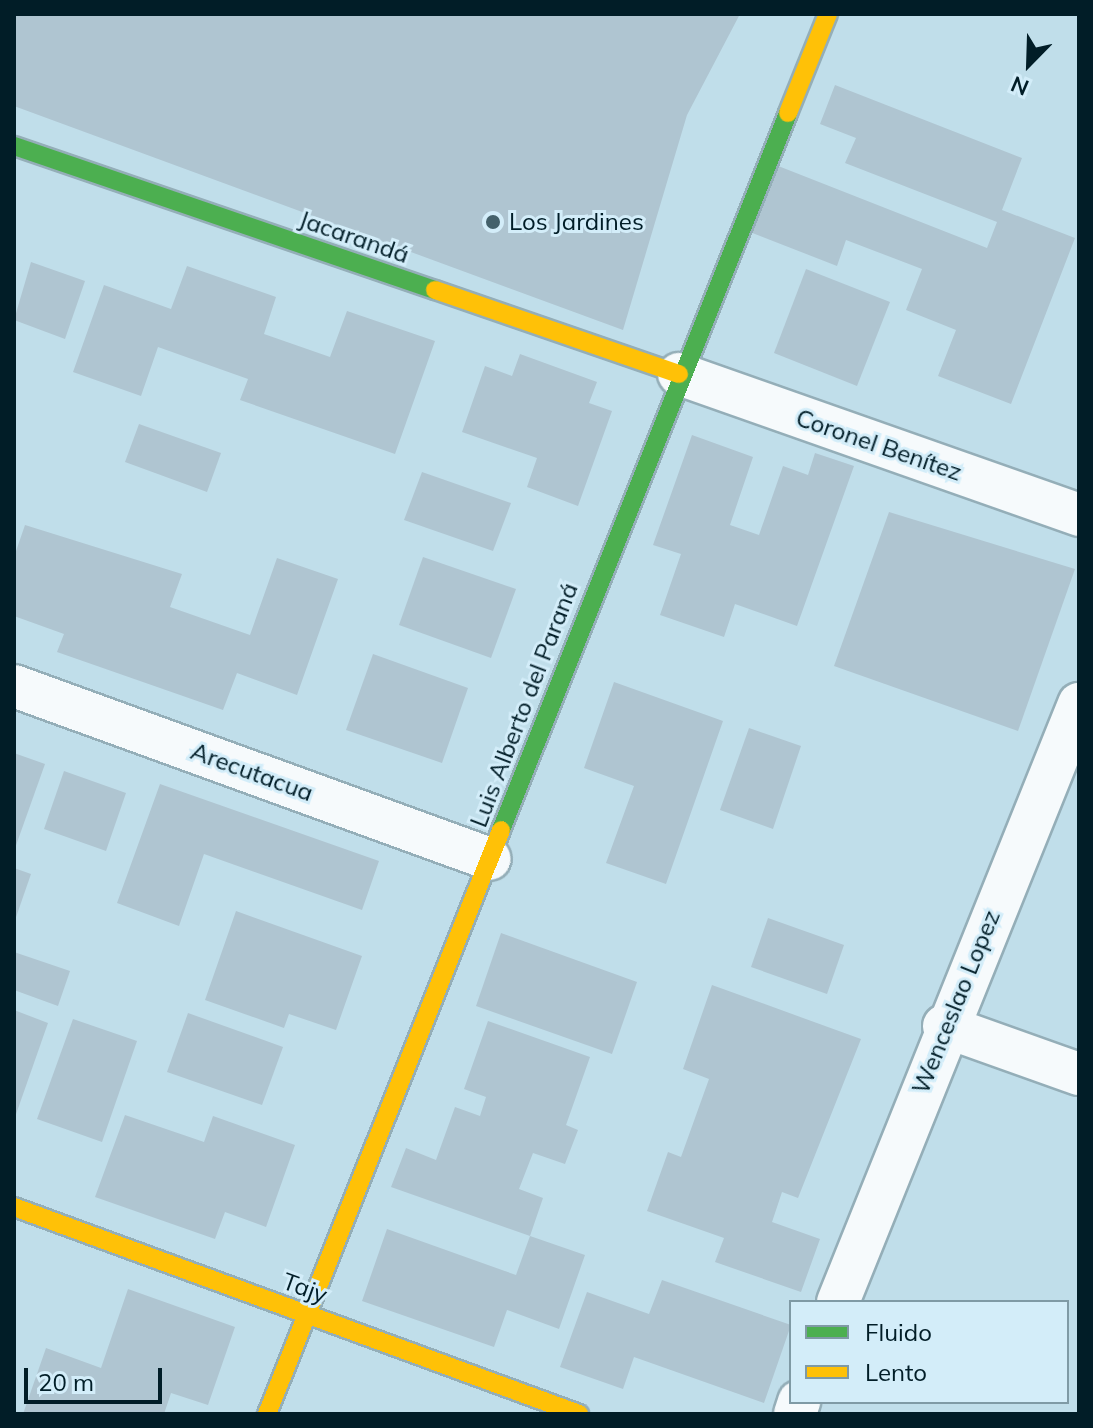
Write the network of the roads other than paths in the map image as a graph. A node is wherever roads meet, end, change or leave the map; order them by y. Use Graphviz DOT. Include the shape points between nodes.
graph roads {
  1 [pos="828,14"];
  2 [pos="14,146"];
  3 [pos="679,374"];
  4 [pos="1079,515"];
  5 [pos="14,686"];
  6 [pos="1079,704"];
  7 [pos="490,859"];
  8 [pos="944,1026"];
  9 [pos="1079,1074"];
  10 [pos="14,1207"];
  11 [pos="839,1300"];
  12 [pos="310,1316"];
  13 [pos="267,1414"];
  14 [pos="579,1414"];
  1 -- 3 [label="main road, Luis Alberto del Paraná"];
  2 -- 3 [label="main road, Jacarandá"];
  3 -- 4 [label="street, Coronel Benítez"];
  3 -- 7 [label="main road, Luis Alberto del Paraná"];
  5 -- 7 [label="street, Arecutacua"];
  6 -- 8 [label="street, Wenceslao Lopez"];
  7 -- 12 [label="main road, Luis Alberto del Paraná"];
  8 -- 9 [label="street"];
  8 -- 11 [label="street, Wenceslao Lopez"];
  10 -- 12 [label="main road, Tajy"];
  12 -- 13 [label="main road, Luis Alberto del Paraná"];
  12 -- 14 [label="main road, Tajy"];
}
